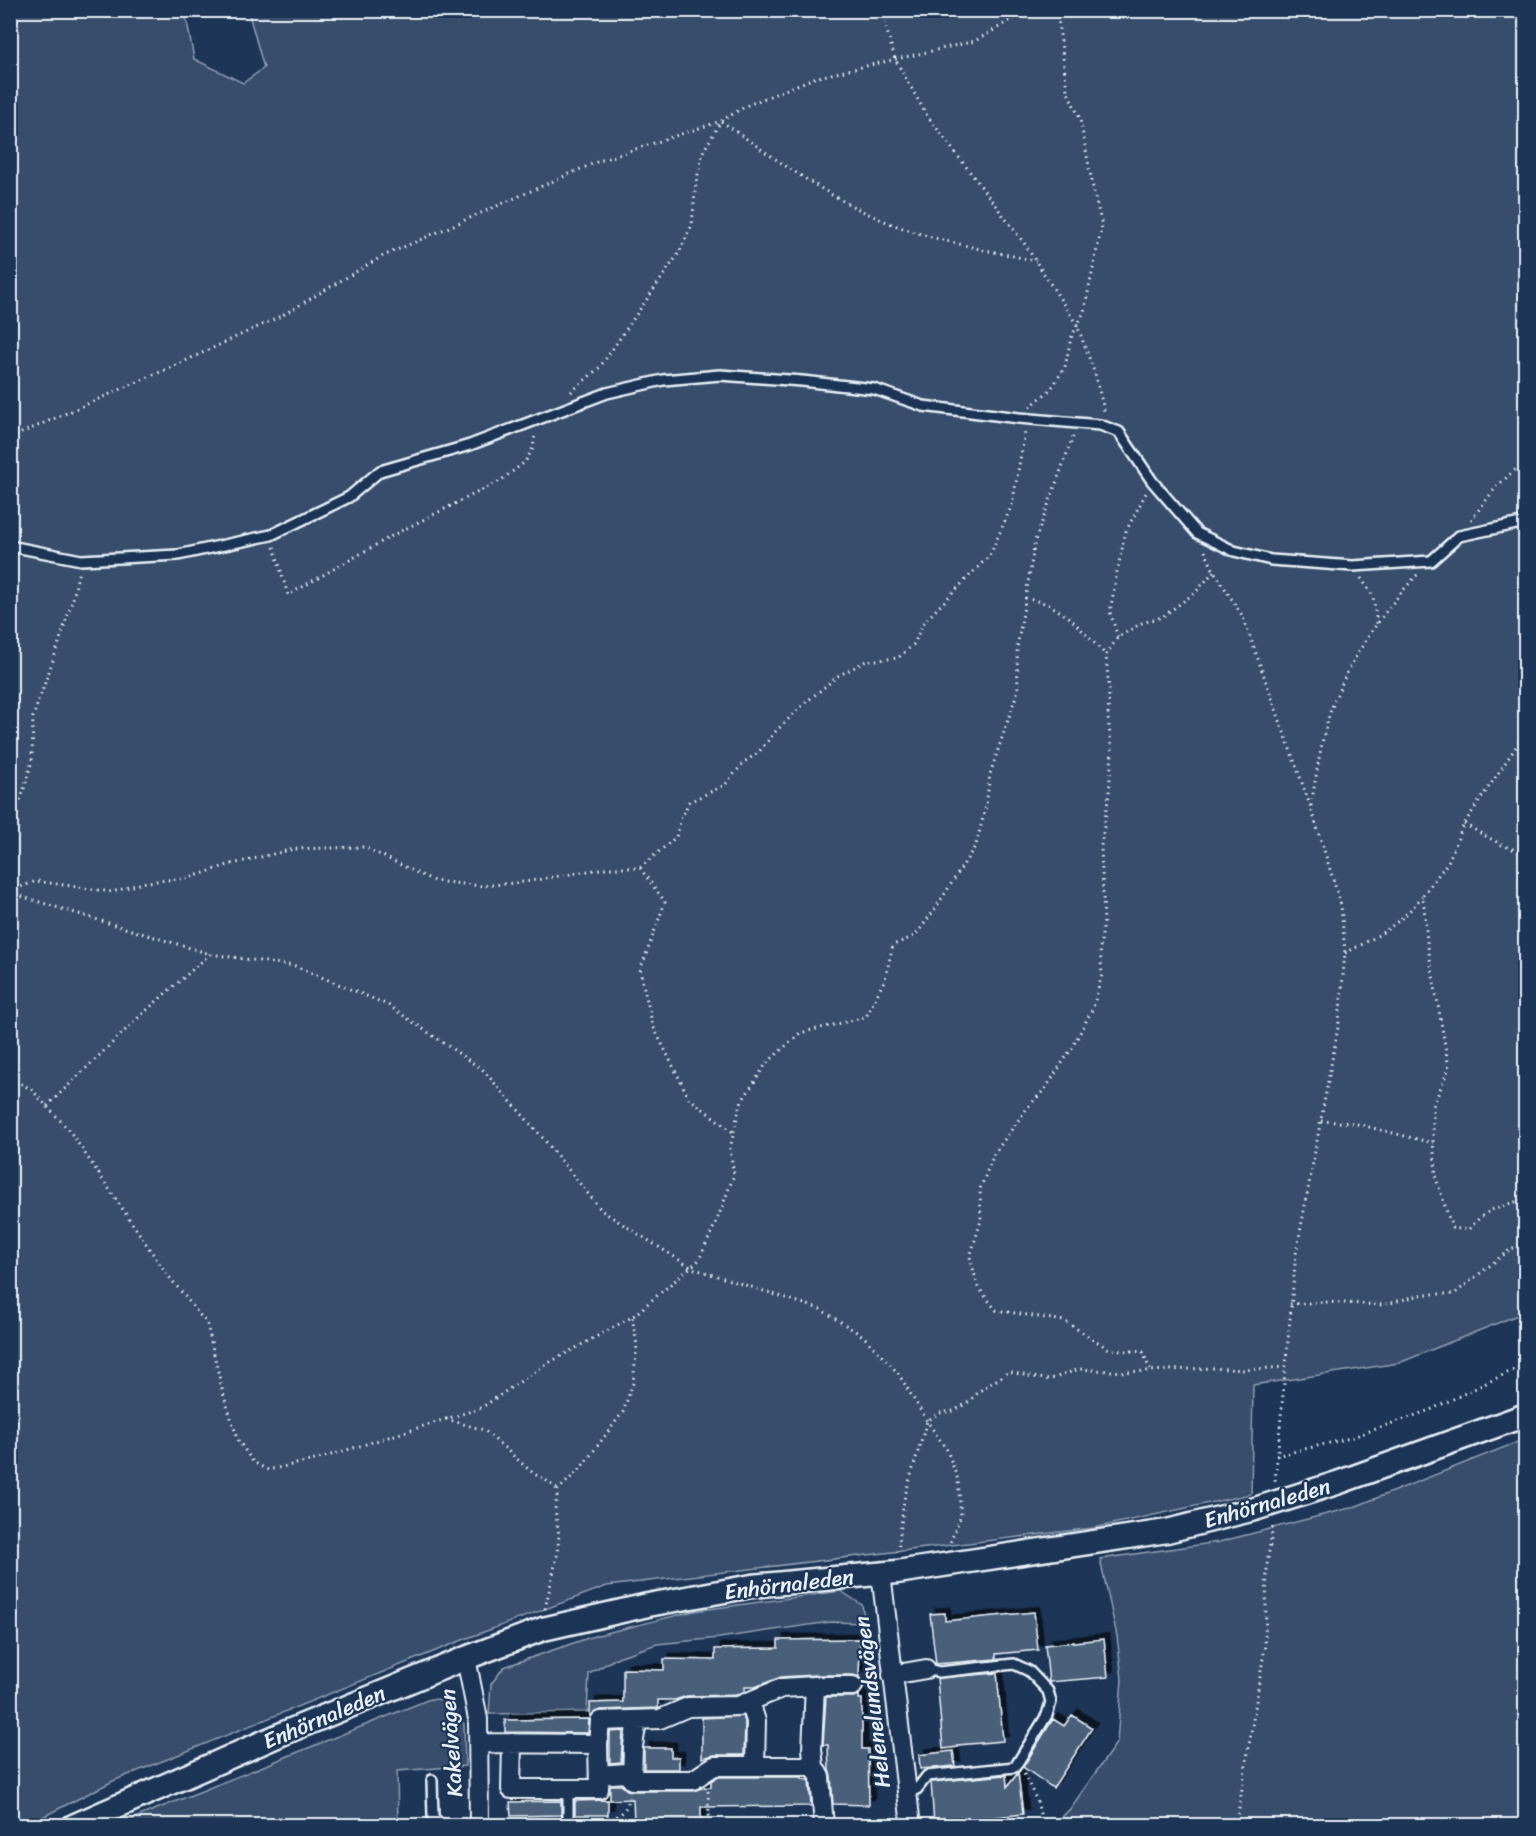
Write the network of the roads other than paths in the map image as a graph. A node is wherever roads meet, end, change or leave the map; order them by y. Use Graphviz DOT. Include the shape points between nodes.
graph roads {
  1 [pos="1526,522"];
  2 [pos="10,546"];
  3 [pos="1526,1415"];
  4 [pos="889,1572"];
  5 [pos="466,1658"];
  6 [pos="926,1669"];
  7 [pos="892,1675"];
  8 [pos="815,1686"];
  9 [pos="853,1686"];
  10 [pos="750,1702"];
  11 [pos="637,1721"];
  12 [pos="478,1743"];
  13 [pos="512,1743"];
  14 [pos="598,1744"];
  15 [pos="755,1766"];
  16 [pos="814,1766"];
  17 [pos="598,1775"];
  18 [pos="432,1780"];
  19 [pos="632,1780"];
  20 [pos="568,1789"];
  21 [pos="906,1792"];
  22 [pos="568,1824"];
  23 [pos="908,1825"];
  24 [pos="73,1826"];
  25 [pos="441,1826"];
  26 [pos="479,1826"];
  27 [pos="824,1826"];
  1 -- 2 [label="lane" via="1459,536 1431,561 1353,566 1271,560 1234,551 1197,533 1152,481 1119,432 1100,426 923,406 874,388 720,375 663,380 618,391 470,445 380,471 349,497 271,535 178,555 81,560"];
  3 -- 4 [label="street, Enhörnaleden" via="1337,1483 1167,1531"];
  4 -- 5 [label="street, Enhörnaleden" via="752,1586 648,1605 543,1629"];
  4 -- 7 [label="street, Helenelundsvägen"];
  5 -- 12 [label="street, Kakelvägen" via="478,1719"];
  5 -- 24 [label="street, Enhörnaleden" via="284,1732"];
  6 -- 7 [label="street"];
  6 -- 21 [label="lane" via="939,1672 1014,1664 1029,1671 1048,1691 1051,1702 1016,1767 927,1776 917,1789"];
  7 -- 21 [label="street, Helenelundsvägen"];
  8 -- 9 [label="street"];
  8 -- 10 [label="street" via="782,1688"];
  8 -- 16 [label="street"];
  10 -- 11 [label="street" via="738,1706 688,1707 660,1719"];
  10 -- 15 [label="street" via="756,1721"];
  11 -- 14 [label="street" via="600,1721"];
  11 -- 19 [label="street"];
  12 -- 13 [label="street"];
  12 -- 26 [label="street, Kakelvägen"];
  13 -- 14 [label="street"];
  13 -- 20 [label="street" via="511,1790"];
  14 -- 17 [label="street"];
  15 -- 16 [label="street"];
  15 -- 19 [label="street" via="714,1766 693,1780"];
  16 -- 27 [label="street" via="820,1777"];
  17 -- 19 [label="street" via="626,1773"];
  17 -- 20 [label="street" via="599,1789"];
  18 -- 25 [label="lane" via="433,1817"];
  20 -- 22 [label="lane"];
  21 -- 23 [label="street, Helenelundsvägen"];
}
